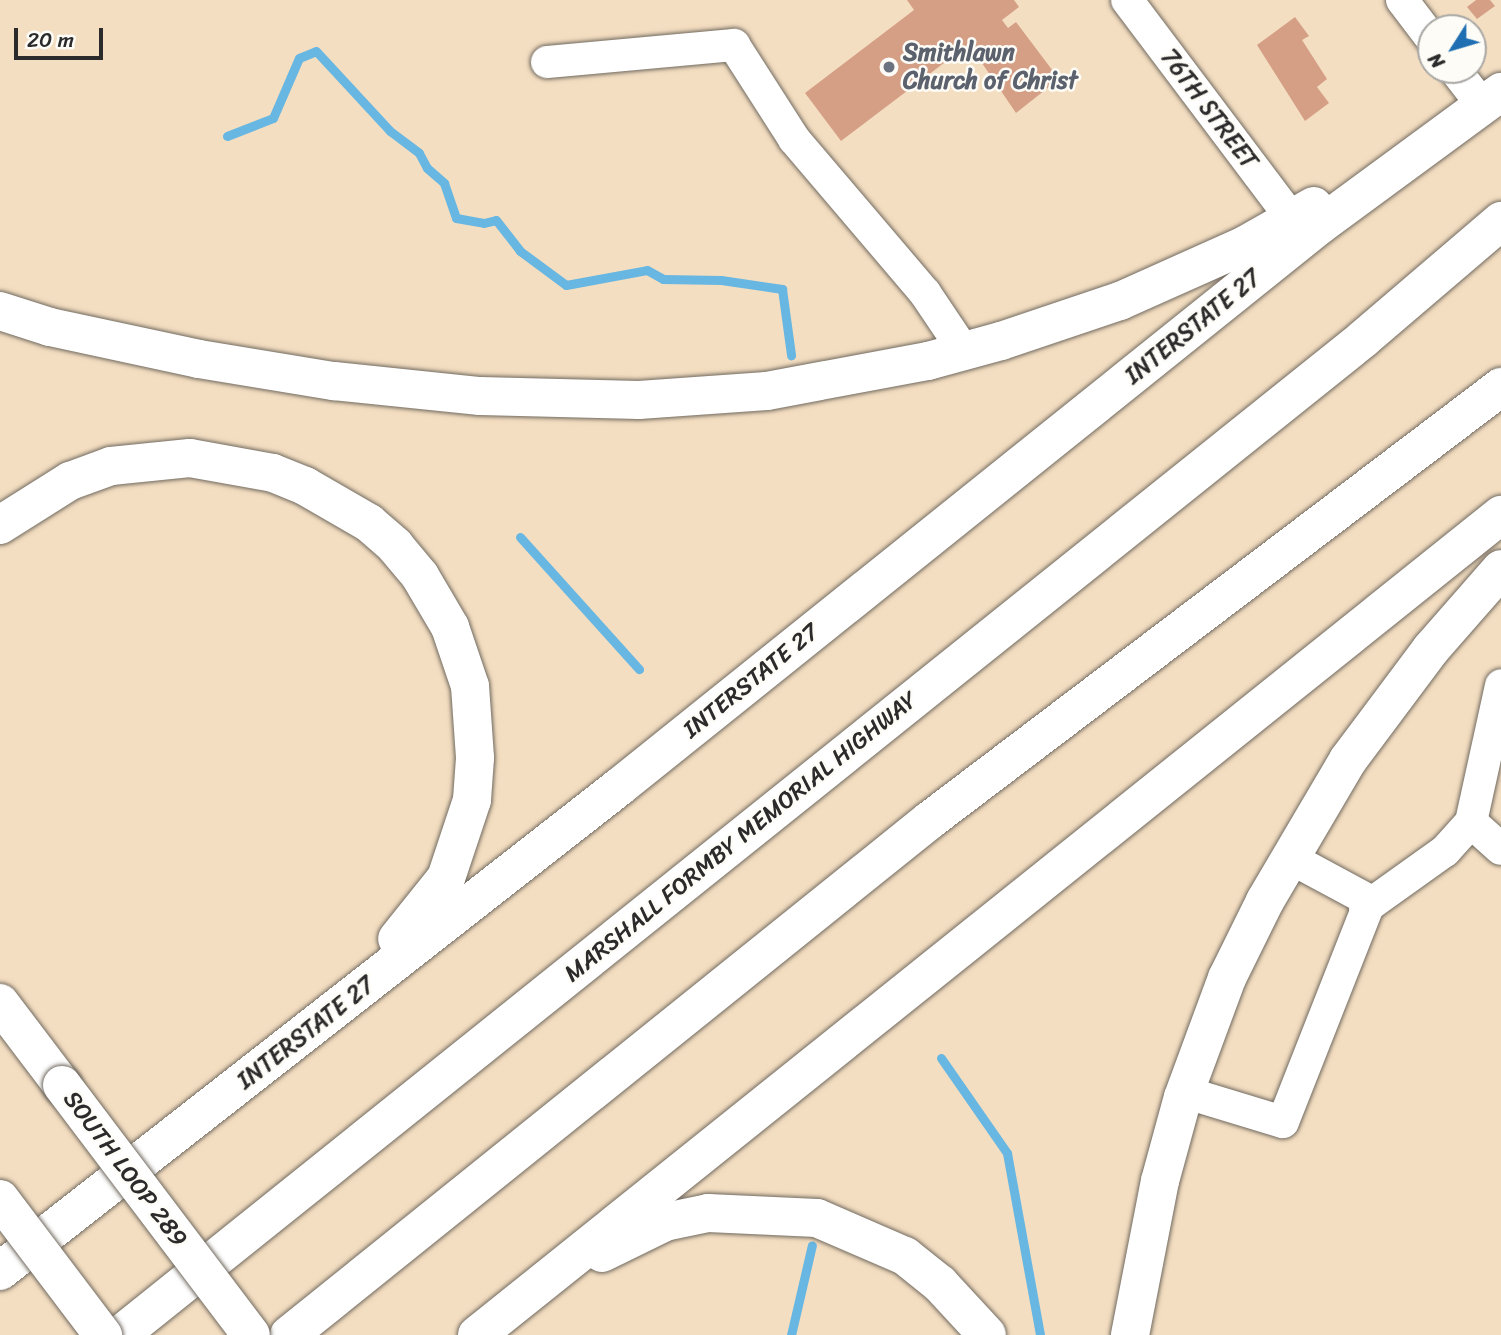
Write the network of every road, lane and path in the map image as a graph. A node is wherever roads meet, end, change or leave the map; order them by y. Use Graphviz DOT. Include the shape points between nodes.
graph roads {
  1 [pos="1127,0"];
  2 [pos="1402,0"];
  3 [pos="1417,20"];
  4 [pos="547,62"];
  5 [pos="1479,84"];
  6 [pos="1480,84"];
  7 [pos="1291,218"];
  8 [pos="1501,220"];
  9 [pos="1501,238"];
  10 [pos="0,311"];
  11 [pos="1363,339"];
  12 [pos="964,351"];
  13 [pos="1501,387"];
  14 [pos="1501,417"];
  15 [pos="1421,451"];
  16 [pos="1501,515"];
  17 [pos="0,525"];
  18 [pos="1501,569"];
  19 [pos="1501,685"];
  20 [pos="1471,822"];
  21 [pos="1501,849"];
  22 [pos="1290,858"];
  23 [pos="1365,908"];
  24 [pos="0,1003"];
  25 [pos="270,1062"];
  26 [pos="1184,1093"];
  27 [pos="0,1199"];
  28 [pos="0,1271"];
  29 [pos="541,1284"];
  30 [pos="103,1335"];
  31 [pos="120,1335"];
  32 [pos="251,1335"];
  33 [pos="289,1335"];
  34 [pos="477,1335"];
  35 [pos="987,1335"];
  36 [pos="1130,1335"];
  1 -- 7 [label="street, 76TH STREET"];
  2 -- 3 [label="street"];
  4 -- 12 [label="street" via="734,45 794,139 925,293"];
  5 -- 7 [label="main road" via="1321,202"];
  6 -- 25 [label="main road, INTERSTATE 27" via="1320,225"];
  7 -- 12 [label="main road" via="1245,245 1120,301"];
  8 -- 11 [label="main road"];
  9 -- 11 [label="main road"];
  10 -- 12 [label="main road" via="50,327 199,359 334,381 480,396 639,400 767,391"];
  11 -- 31 [label="main road, MARSHALL FORMBY MEMORIAL HIGHWAY"];
  13 -- 15 [label="main road"];
  14 -- 15 [label="main road"];
  15 -- 33 [label="main road" via="930,820"];
  16 -- 29 [label="main road"];
  17 -- 25 [label="main road" via="70,481 111,466 190,458 250,468 305,486 369,523 420,576 450,627 470,686 475,758 472,800 446,878 404,933"];
  18 -- 22 [label="main road" via="1385,707"];
  19 -- 20 [label="street"];
  20 -- 21 [label="street"];
  20 -- 23 [label="street" via="1445,851"];
  22 -- 23 [label="street" via="1370,901"];
  22 -- 26 [label="main road" via="1227,978"];
  23 -- 26 [label="street" via="1283,1122"];
  24 -- 32 [label="main road, SOUTH LOOP 289, bridge"];
  25 -- 28 [label="main road, INTERSTATE 27"];
  26 -- 36 [label="main road" via="1160,1181"];
  27 -- 30 [label="main road, bridge"];
  29 -- 34 [label="main road"];
  29 -- 35 [label="main road" via="665,1222 708,1213 806,1217 873,1239 905,1256 940,1284"];
}
